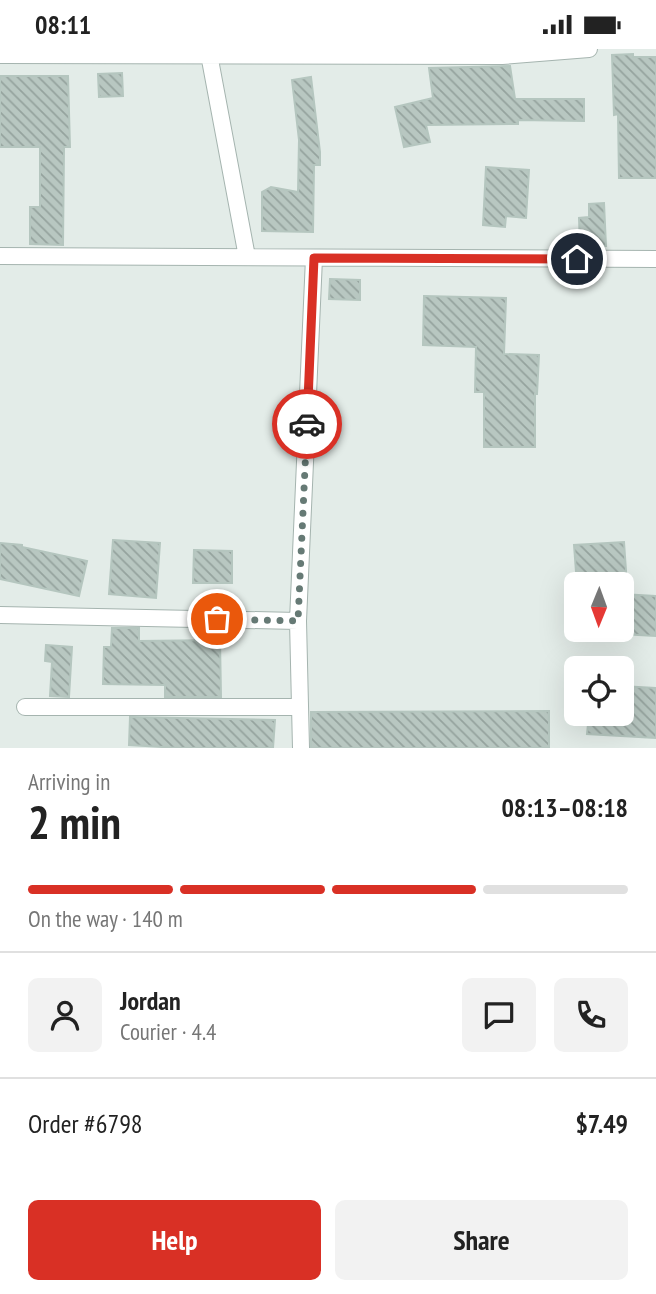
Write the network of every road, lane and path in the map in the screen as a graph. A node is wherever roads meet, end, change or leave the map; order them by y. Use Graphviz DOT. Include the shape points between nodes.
graph roads {
  1 [pos="589,49"];
  2 [pos="208,52"];
  3 [pos="0,55"];
  4 [pos="0,256"];
  5 [pos="247,257"];
  6 [pos="314,258"];
  7 [pos="656,259"];
  8 [pos="0,615"];
  9 [pos="298,621"];
  10 [pos="25,707"];
  11 [pos="300,707"];
  12 [pos="301,748"];
  1 -- 2 [label="street" via="502,57"];
  2 -- 3 [label="street"];
  2 -- 5 [label="street"];
  4 -- 5 [label="street"];
  5 -- 6 [label="street"];
  6 -- 7 [label="street"];
  6 -- 9 [label="street"];
  8 -- 9 [label="street"];
  9 -- 11 [label="street"];
  10 -- 11 [label="street"];
  11 -- 12 [label="street"];
}
